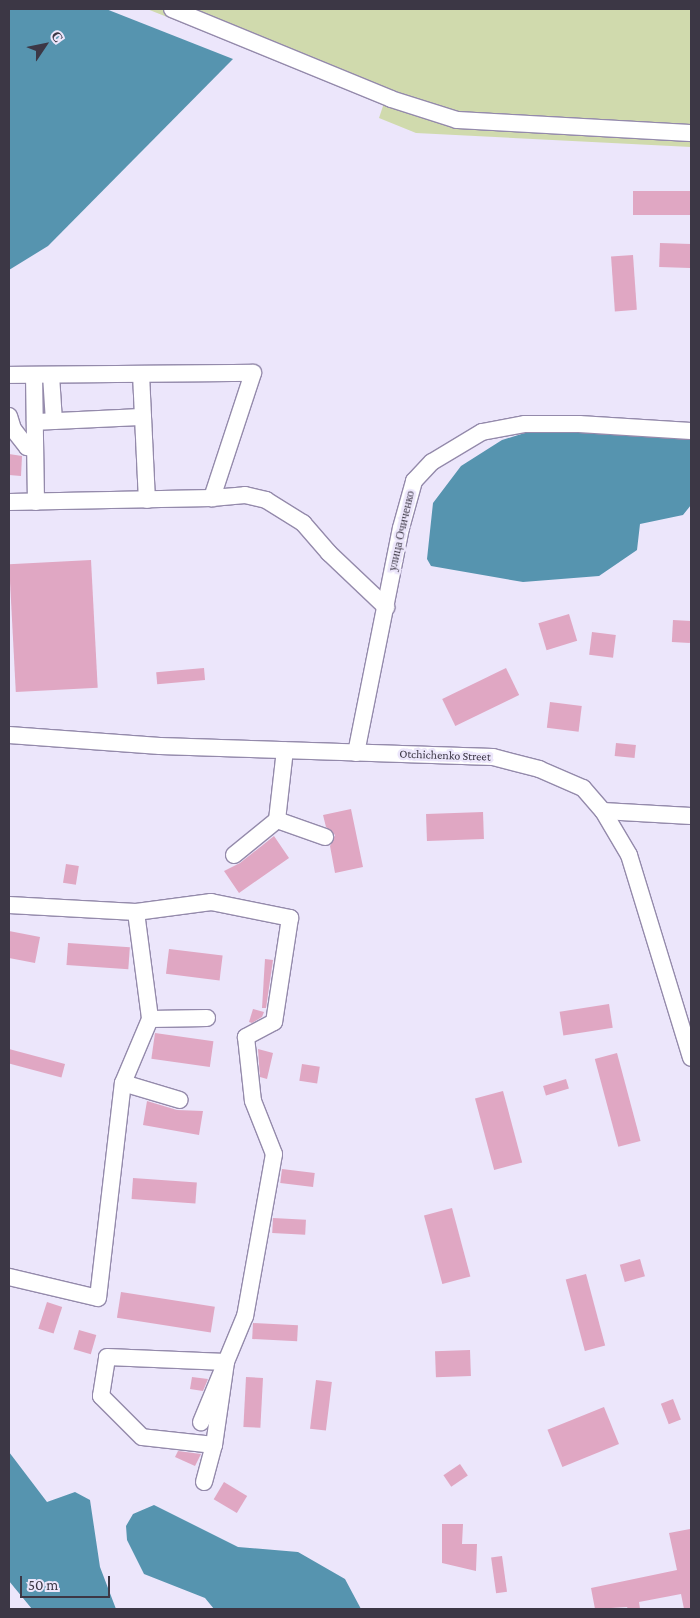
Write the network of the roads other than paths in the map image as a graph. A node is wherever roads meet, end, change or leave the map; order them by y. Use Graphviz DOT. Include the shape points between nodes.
graph roads {
  1 [pos="172,9"];
  2 [pos="691,133"];
  3 [pos="141,374"];
  4 [pos="9,375"];
  5 [pos="34,375"];
  6 [pos="51,375"];
  7 [pos="9,416"];
  8 [pos="143,417"];
  9 [pos="54,421"];
  10 [pos="35,422"];
  11 [pos="691,431"];
  12 [pos="35,448"];
  13 [pos="212,498"];
  14 [pos="147,500"];
  15 [pos="9,502"];
  16 [pos="36,502"];
  17 [pos="386,606"];
  18 [pos="9,735"];
  19 [pos="285,750"];
  20 [pos="356,753"];
  21 [pos="603,811"];
  22 [pos="691,816"];
  23 [pos="277,820"];
  24 [pos="325,837"];
  25 [pos="234,855"];
  26 [pos="9,905"];
  27 [pos="136,912"];
  28 [pos="207,1018"];
  29 [pos="150,1019"];
  30 [pos="691,1058"];
  31 [pos="123,1083"];
  32 [pos="180,1100"];
  33 [pos="9,1277"];
  34 [pos="226,1362"];
  35 [pos="201,1422"];
  36 [pos="214,1445"];
  37 [pos="204,1482"];
  1 -- 2 [label="street" via="391,99 457,120"];
  3 -- 6 [label="street"];
  3 -- 8 [label="street"];
  3 -- 13 [label="street" via="253,373"];
  4 -- 5 [label="street"];
  5 -- 6 [label="street"];
  5 -- 10 [label="street"];
  6 -- 9 [label="street"];
  7 -- 12 [label="street" via="13,429 27,447"];
  8 -- 9 [label="street"];
  8 -- 14 [label="street"];
  9 -- 10 [label="street"];
  10 -- 12 [label="street"];
  11 -- 17 [label="street, улица Очиченко" via="525,424 482,432 454,446 414,481"];
  12 -- 16 [label="street"];
  13 -- 14 [label="street"];
  13 -- 17 [label="street" via="245,495 273,504 303,522 329,553"];
  14 -- 16 [label="street"];
  15 -- 16 [label="street"];
  17 -- 20 [label="street, улица Очиченко"];
  18 -- 19 [label="street, Otchichenko Street" via="160,746"];
  19 -- 20 [label="street, Otchichenko Street"];
  19 -- 23 [label="street"];
  20 -- 21 [label="street, Otchichenko Street" via="493,757 540,769 583,788"];
  21 -- 22 [label="street"];
  21 -- 30 [label="street, Otchichenko Street" via="629,855"];
  23 -- 24 [label="street"];
  23 -- 25 [label="street"];
  26 -- 27 [label="street"];
  27 -- 29 [label="street"];
  27 -- 34 [label="street" via="212,902 290,918 274,1022 246,1037 253,1101 274,1154 245,1316"];
  28 -- 29 [label="street"];
  29 -- 31 [label="street"];
  31 -- 32 [label="street"];
  31 -- 33 [label="street" via="98,1298"];
  34 -- 35 [label="street"];
  34 -- 36 [label="street"];
  34 -- 36 [label="street" via="107,1357 100,1396 142,1437"];
  36 -- 37 [label="street"];
}
